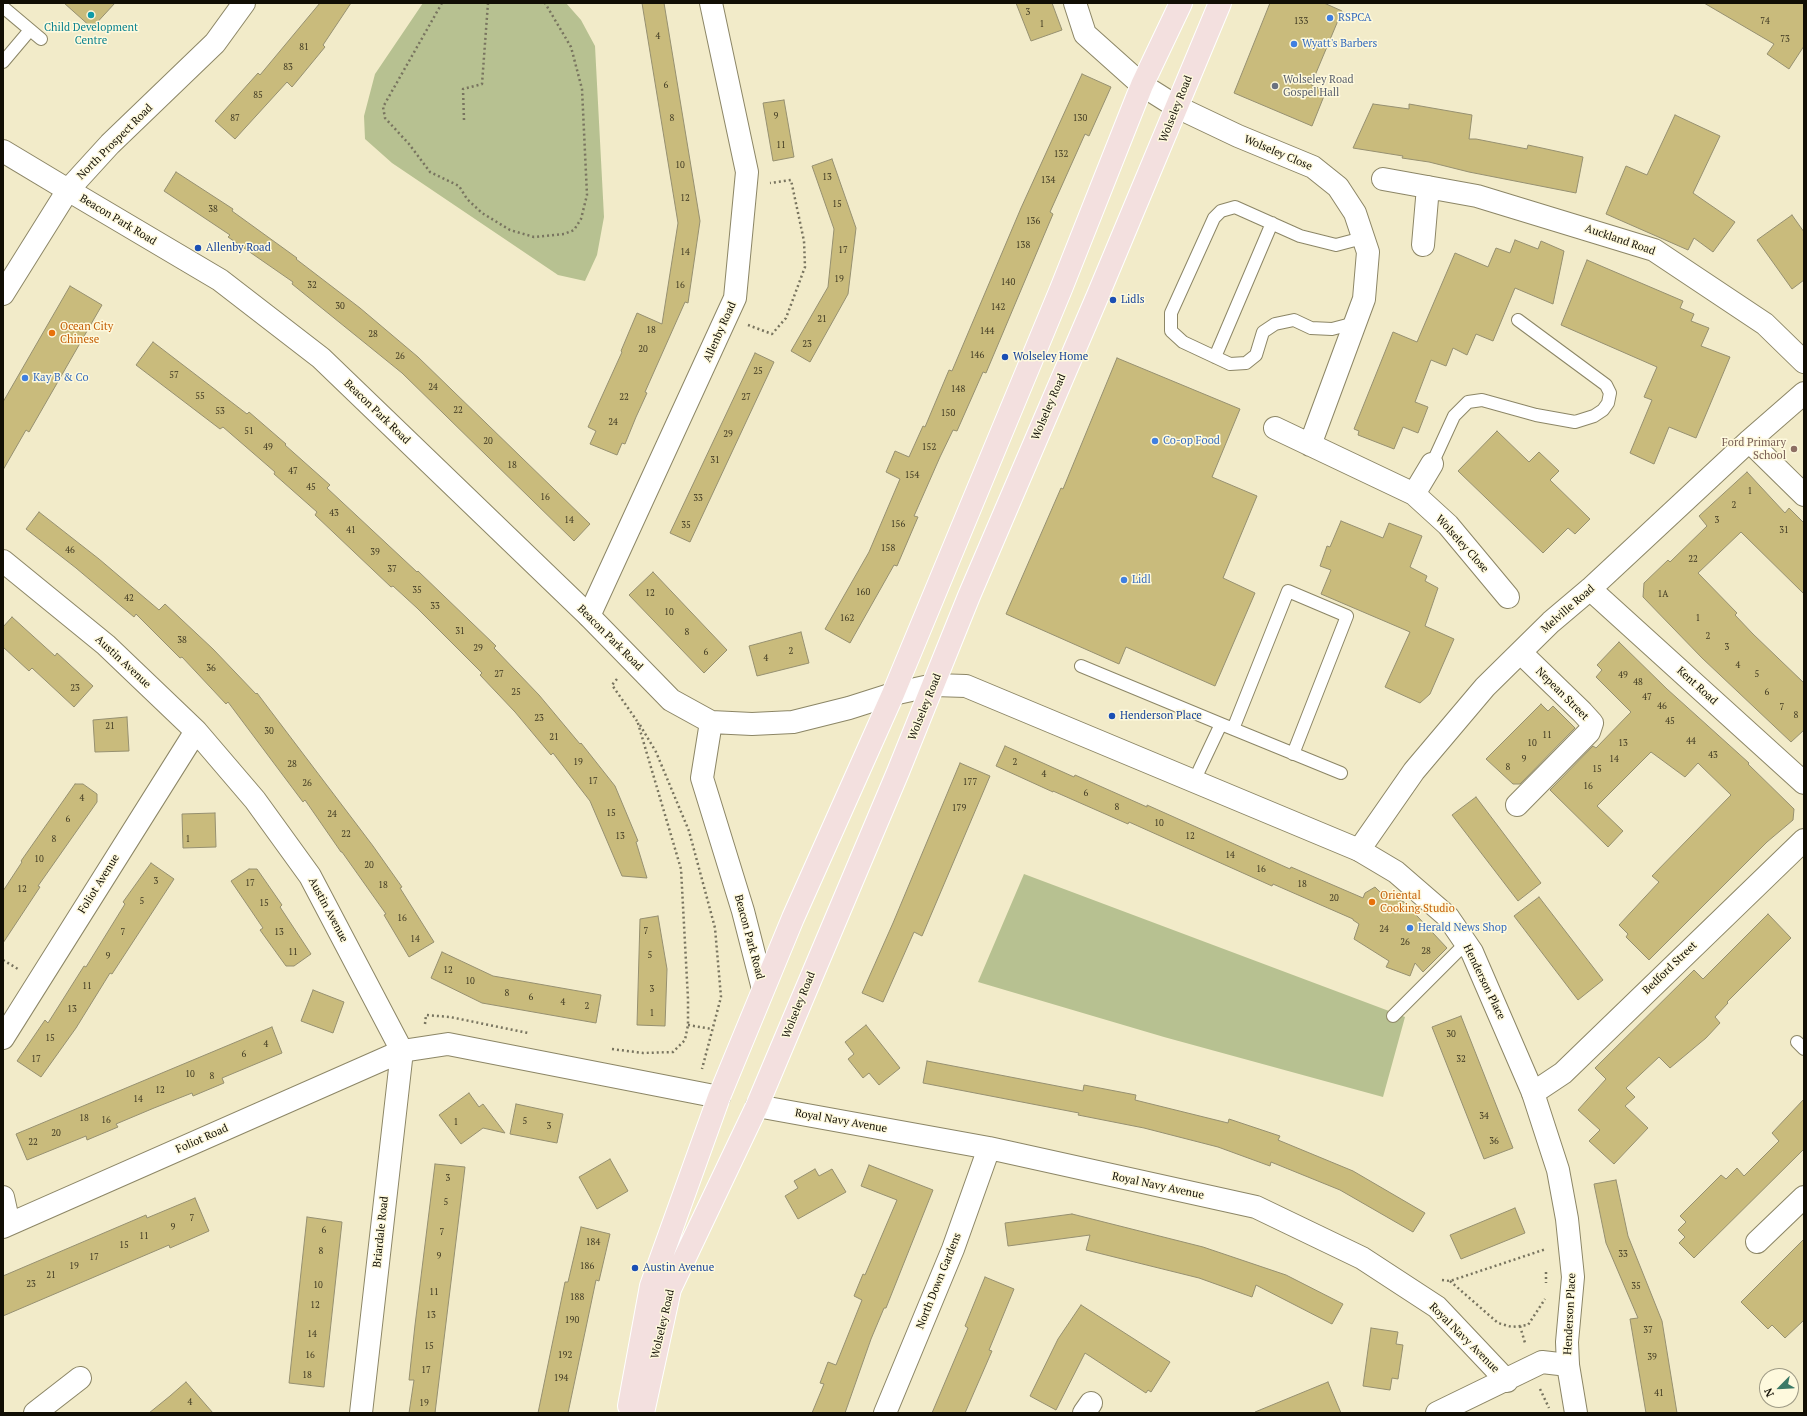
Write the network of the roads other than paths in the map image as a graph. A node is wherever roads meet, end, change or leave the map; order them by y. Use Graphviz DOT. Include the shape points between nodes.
graph roads {
  1 [pos="244,3"];
  2 [pos="712,3"];
  3 [pos="1075,3"];
  4 [pos="1181,3"];
  5 [pos="1220,3"];
  6 [pos="3,7"];
  7 [pos="30,30"];
  8 [pos="41,39"];
  9 [pos="3,62"];
  10 [pos="1142,85"];
  11 [pos="1177,107"];
  12 [pos="3,151"];
  13 [pos="1383,179"];
  14 [pos="1428,187"];
  15 [pos="68,190"];
  16 [pos="1272,224"];
  17 [pos="1361,232"];
  18 [pos="1423,244"];
  19 [pos="3,294"];
  20 [pos="1518,320"];
  21 [pos="1355,323"];
  22 [pos="1215,357"];
  23 [pos="1804,362"];
  24 [pos="1804,393"];
  25 [pos="1275,428"];
  26 [pos="1749,441"];
  27 [pos="1310,445"];
  28 [pos="1432,464"];
  29 [pos="1414,494"];
  30 [pos="1804,495"];
  31 [pos="3,561"];
  32 [pos="1590,590"];
  33 [pos="1508,597"];
  34 [pos="589,616"];
  35 [pos="1521,653"];
  36 [pos="1081,666"];
  37 [pos="934,685"];
  38 [pos="893,694"];
  39 [pos="711,722"];
  40 [pos="1221,724"];
  41 [pos="1233,729"];
  42 [pos="196,731"];
  43 [pos="1293,754"];
  44 [pos="1341,773"];
  45 [pos="1194,781"];
  46 [pos="1804,783"];
  47 [pos="1517,805"];
  48 [pos="1804,840"];
  49 [pos="1359,850"];
  50 [pos="1466,943"];
  51 [pos="763,989"];
  52 [pos="1393,1016"];
  53 [pos="3,1038"];
  54 [pos="402,1051"];
  55 [pos="1533,1093"];
  56 [pos="719,1097"];
  57 [pos="757,1106"];
  58 [pos="989,1148"];
  59 [pos="3,1197"];
  60 [pos="1804,1197"];
  61 [pos="6,1226"];
  62 [pos="1757,1242"];
  63 [pos="1568,1364"];
  64 [pos="80,1378"];
  65 [pos="1507,1381"];
  66 [pos="35,1413"];
  67 [pos="361,1413"];
  68 [pos="628,1413"];
  69 [pos="643,1413"];
  70 [pos="885,1413"];
  71 [pos="1437,1413"];
  72 [pos="1576,1413"];
  1 -- 15 [label="street, North Prospect Road" via="215,42 110,144"];
  2 -- 34 [label="street, Allenby Road" via="747,172 735,298"];
  3 -- 10 [label="street, Wolseley Close" via="1085,34"];
  4 -- 10 [label="main road, Wolseley Road"];
  5 -- 11 [label="main road, Wolseley Road"];
  6 -- 7 [label="lane"];
  7 -- 8 [label="lane"];
  7 -- 9 [label="lane"];
  10 -- 11 [label="street, Wolseley Close"];
  10 -- 38 [label="main road, Wolseley Road" via="1061,289"];
  11 -- 17 [label="street, Wolseley Close" via="1313,167 1338,187 1355,213"];
  11 -- 37 [label="main road, Wolseley Road" via="972,589"];
  12 -- 15 [label="street, Beacon Park Road"];
  13 -- 14 [label="street, Auckland Road"];
  14 -- 18 [label="street"];
  14 -- 23 [label="street, Auckland Road" via="1477,196 1654,250 1765,324"];
  15 -- 19 [label="street, North Prospect Road"];
  15 -- 34 [label="street, Beacon Park Road" via="220,280 321,358"];
  16 -- 17 [label="lane" via="1300,236 1336,245 1355,240"];
  16 -- 22 [label="lane"];
  16 -- 22 [label="lane" via="1235,207 1222,211 1214,218 1171,313 1171,331 1183,342"];
  17 -- 21 [label="street, Wolseley Close" via="1368,252 1364,299"];
  20 -- 28 [label="lane" via="1606,385 1610,393 1608,403 1594,416 1575,422 1536,415 1482,400 1468,402 1454,416"];
  21 -- 22 [label="lane" via="1332,329 1311,328 1294,320 1275,324 1263,332 1256,355 1246,363 1230,364"];
  21 -- 27 [label="street, Wolseley Close"];
  24 -- 26 [label="street, Melville Road"];
  25 -- 27 [label="street, Wolseley Close"];
  26 -- 30 [label="street"];
  26 -- 32 [label="street, Melville Road"];
  27 -- 29 [label="street, Wolseley Close"];
  28 -- 29 [label="street"];
  29 -- 33 [label="street, Wolseley Close" via="1448,525"];
  31 -- 42 [label="street, Austin Avenue" via="106,645"];
  32 -- 35 [label="street, Melville Road" via="1551,622"];
  32 -- 46 [label="street, Kent Road"];
  34 -- 39 [label="street, Beacon Park Road" via="671,700"];
  35 -- 47 [label="street, Nepean Street" via="1592,723 1588,732"];
  35 -- 49 [label="street, Melville Road" via="1485,687 1414,771"];
  36 -- 40 [label="lane"];
  37 -- 38 [label="street, Henderson Place"];
  37 -- 45 [label="street, Henderson Place" via="966,686"];
  37 -- 57 [label="main road, Wolseley Road"];
  38 -- 39 [label="street, Beacon Park Road" via="793,722"];
  38 -- 51 [label="main road, Wolseley Road"];
  39 -- 51 [label="street, Beacon Park Road" via="702,778 743,911"];
  40 -- 41 [label="lane"];
  40 -- 45 [label="lane"];
  41 -- 43 [label="lane"];
  41 -- 43 [label="lane" via="1288,591 1347,616"];
  42 -- 53 [label="street, Foliot Avenue"];
  42 -- 54 [label="street, Austin Avenue" via="254,800 310,876"];
  43 -- 44 [label="lane"];
  45 -- 49 [label="street, Henderson Place"];
  48 -- 55 [label="street, Bedford Street" via="1563,1074"];
  49 -- 50 [label="street, Henderson Place" via="1408,882 1448,917"];
  50 -- 52 [label="lane"];
  50 -- 55 [label="street, Henderson Place"];
  51 -- 56 [label="main road, Wolseley Road"];
  54 -- 56 [label="street" via="448,1044"];
  54 -- 61 [label="street, Foliot Road"];
  54 -- 67 [label="street, Briardale Road"];
  55 -- 63 [label="street, Henderson Place" via="1558,1170 1567,1219 1573,1277 1567,1342"];
  56 -- 68 [label="main road, Wolseley Road" via="651,1286"];
  57 -- 58 [label="street, Royal Navy Avenue"];
  57 -- 69 [label="main road, Wolseley Road" via="670,1289"];
  58 -- 65 [label="street, Royal Navy Avenue" via="1256,1207 1362,1258 1437,1307"];
  58 -- 70 [label="street, North Down Gardens" via="953,1250"];
  59 -- 61 [label="street"];
  60 -- 62 [label="street"];
  63 -- 65 [label="street" via="1542,1362"];
  63 -- 72 [label="street"];
  64 -- 66 [label="street"];
  65 -- 71 [label="street"];
}
